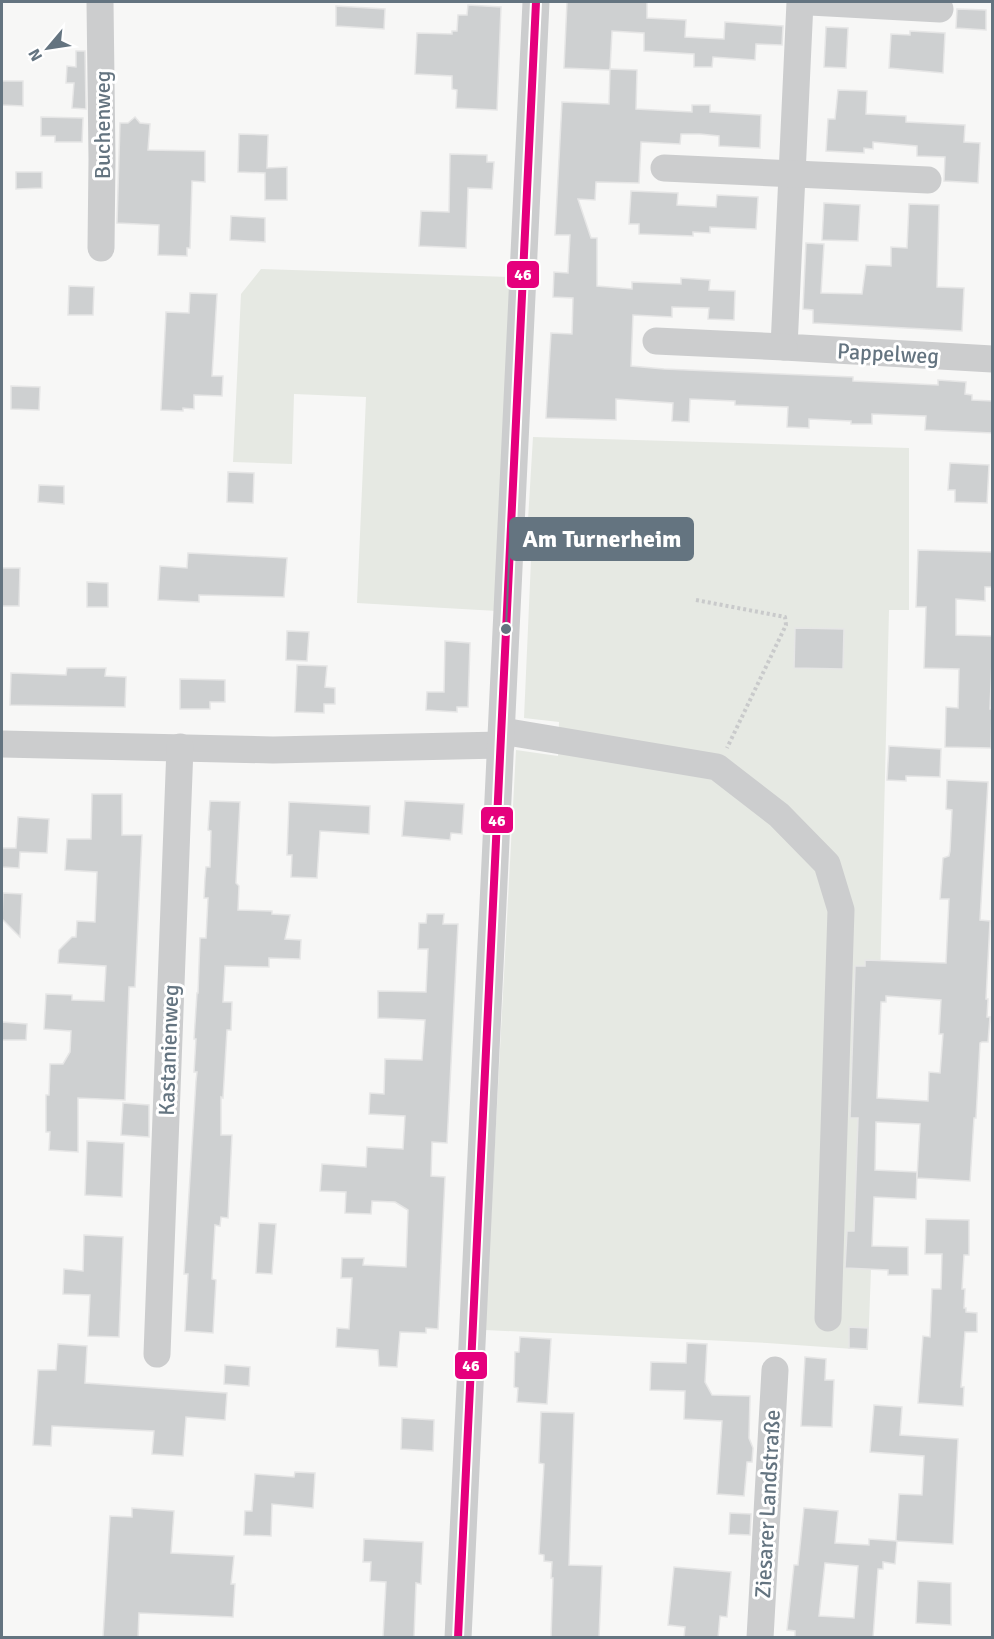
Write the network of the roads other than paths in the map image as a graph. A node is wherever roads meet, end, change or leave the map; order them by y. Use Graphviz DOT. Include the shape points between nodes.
graph roads {
  1 [pos="100,2"];
  2 [pos="536,2"];
  3 [pos="800,2"];
  4 [pos="810,2"];
  5 [pos="940,9"];
  6 [pos="664,168"];
  7 [pos="792,175"];
  8 [pos="928,180"];
  9 [pos="100,248"];
  10 [pos="656,341"];
  11 [pos="784,346"];
  12 [pos="993,359"];
  13 [pos="502,738"];
  14 [pos="2,744"];
  15 [pos="180,747"];
  16 [pos="828,1318"];
  17 [pos="157,1354"];
  18 [pos="775,1370"];
  19 [pos="458,1638"];
  20 [pos="760,1638"];
  1 -- 9 [label="street, Buchenweg"];
  2 -- 13 [label="street"];
  3 -- 7 [label="street"];
  4 -- 5 [label="street"];
  6 -- 7 [label="street"];
  7 -- 8 [label="street"];
  7 -- 11 [label="street"];
  10 -- 11 [label="street, Pappelweg"];
  11 -- 12 [label="street, Pappelweg"];
  13 -- 15 [label="street" via="273,750"];
  13 -- 16 [label="street" via="717,767 779,815 827,864 841,910"];
  13 -- 19 [label="street"];
  14 -- 15 [label="street"];
  15 -- 17 [label="street, Kastanienweg"];
  18 -- 20 [label="street, Ziesarer Landstraße"];
}
